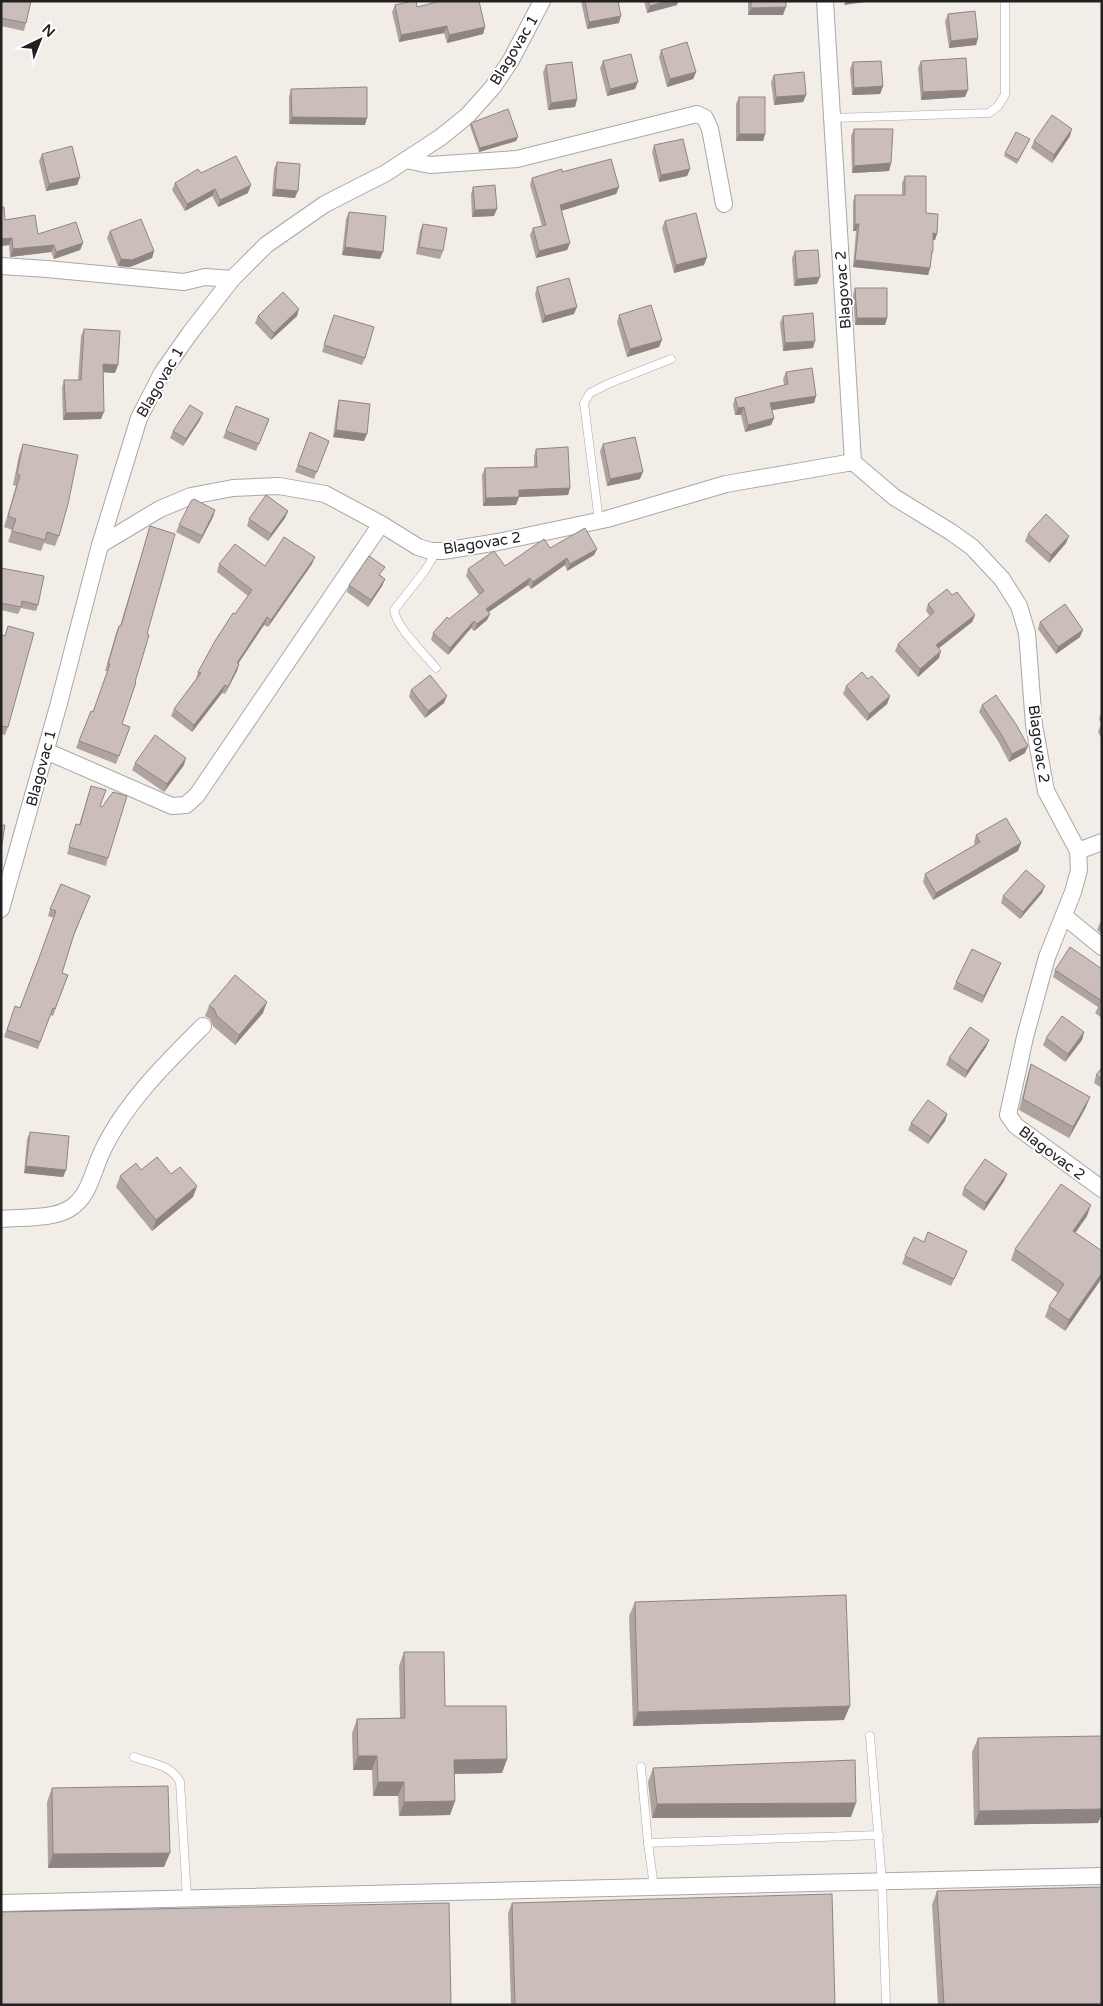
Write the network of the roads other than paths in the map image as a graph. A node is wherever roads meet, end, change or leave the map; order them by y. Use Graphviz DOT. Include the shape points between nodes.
graph roads {
  1 [pos="542,1"];
  2 [pos="825,1"];
  3 [pos="1005,1"];
  4 [pos="832,118"];
  5 [pos="406,160"];
  6 [pos="724,204"];
  7 [pos="1,266"];
  8 [pos="232,279"];
  9 [pos="671,358"];
  10 [pos="853,462"];
  11 [pos="599,521"];
  12 [pos="381,524"];
  13 [pos="100,545"];
  14 [pos="431,551"];
  15 [pos="436,668"];
  16 [pos="46,750"];
  17 [pos="1102,842"];
  18 [pos="1078,851"];
  19 [pos="1,909"];
  20 [pos="1064,916"];
  21 [pos="1102,946"];
  22 [pos="203,1026"];
  23 [pos="1102,1189"];
  24 [pos="1,1219"];
  25 [pos="870,1736"];
  26 [pos="134,1757"];
  27 [pos="641,1767"];
  28 [pos="879,1835"];
  29 [pos="648,1843"];
  30 [pos="1102,1876"];
  31 [pos="882,1882"];
  32 [pos="654,1887"];
  33 [pos="187,1898"];
  34 [pos="1,1903"];
  35 [pos="886,2005"];
  1 -- 5 [label="street, Blagovac 1" via="493,87 467,116"];
  2 -- 4 [label="street, Blagovac 2"];
  3 -- 4 [label="lane" via="1005,96 989,113"];
  4 -- 10 [label="street, Blagovac 2"];
  5 -- 6 [label="street" via="430,166 516,159 697,114 706,118 710,129"];
  5 -- 8 [label="street, Blagovac 1" via="325,204 266,245"];
  7 -- 8 [label="street" via="184,282 205,278"];
  8 -- 13 [label="street, Blagovac 1" via="162,373 139,418"];
  9 -- 11 [label="lane" via="590,393 584,403"];
  10 -- 11 [label="street, Blagovac 2" via="726,484"];
  10 -- 18 [label="street, Blagovac 2" via="894,497 972,547 1002,579 1019,606 1027,633 1034,725 1046,791"];
  11 -- 14 [label="street, Blagovac 2" via="498,542"];
  12 -- 13 [label="street, Blagovac 2" via="325,494 279,486 233,488 191,496 160,509"];
  12 -- 14 [label="street, Blagovac 2" via="418,547"];
  12 -- 16 [label="street" via="197,795 186,805 172,806"];
  13 -- 16 [label="street, Blagovac 1"];
  14 -- 15 [label="lane" via="432,559 394,610 402,628"];
  16 -- 19 [label="street, Blagovac 1"];
  17 -- 18 [label="street"];
  18 -- 20 [label="street, Blagovac 2" via="1079,870"];
  20 -- 21 [label="street"];
  20 -- 23 [label="street, Blagovac 2" via="1047,957 1008,1114 1016,1126"];
  22 -- 24 [label="street" via="146,1088 110,1135 88,1189 71,1208 57,1216"];
  25 -- 28 [label="lane"];
  26 -- 33 [label="lane" via="168,1769 180,1782"];
  27 -- 29 [label="lane"];
  28 -- 29 [label="lane"];
  28 -- 31 [label="lane"];
  29 -- 32 [label="lane"];
  30 -- 31 [label="street"];
  31 -- 32 [label="street"];
  31 -- 35 [label="lane"];
  32 -- 33 [label="street"];
  33 -- 34 [label="street"];
}
